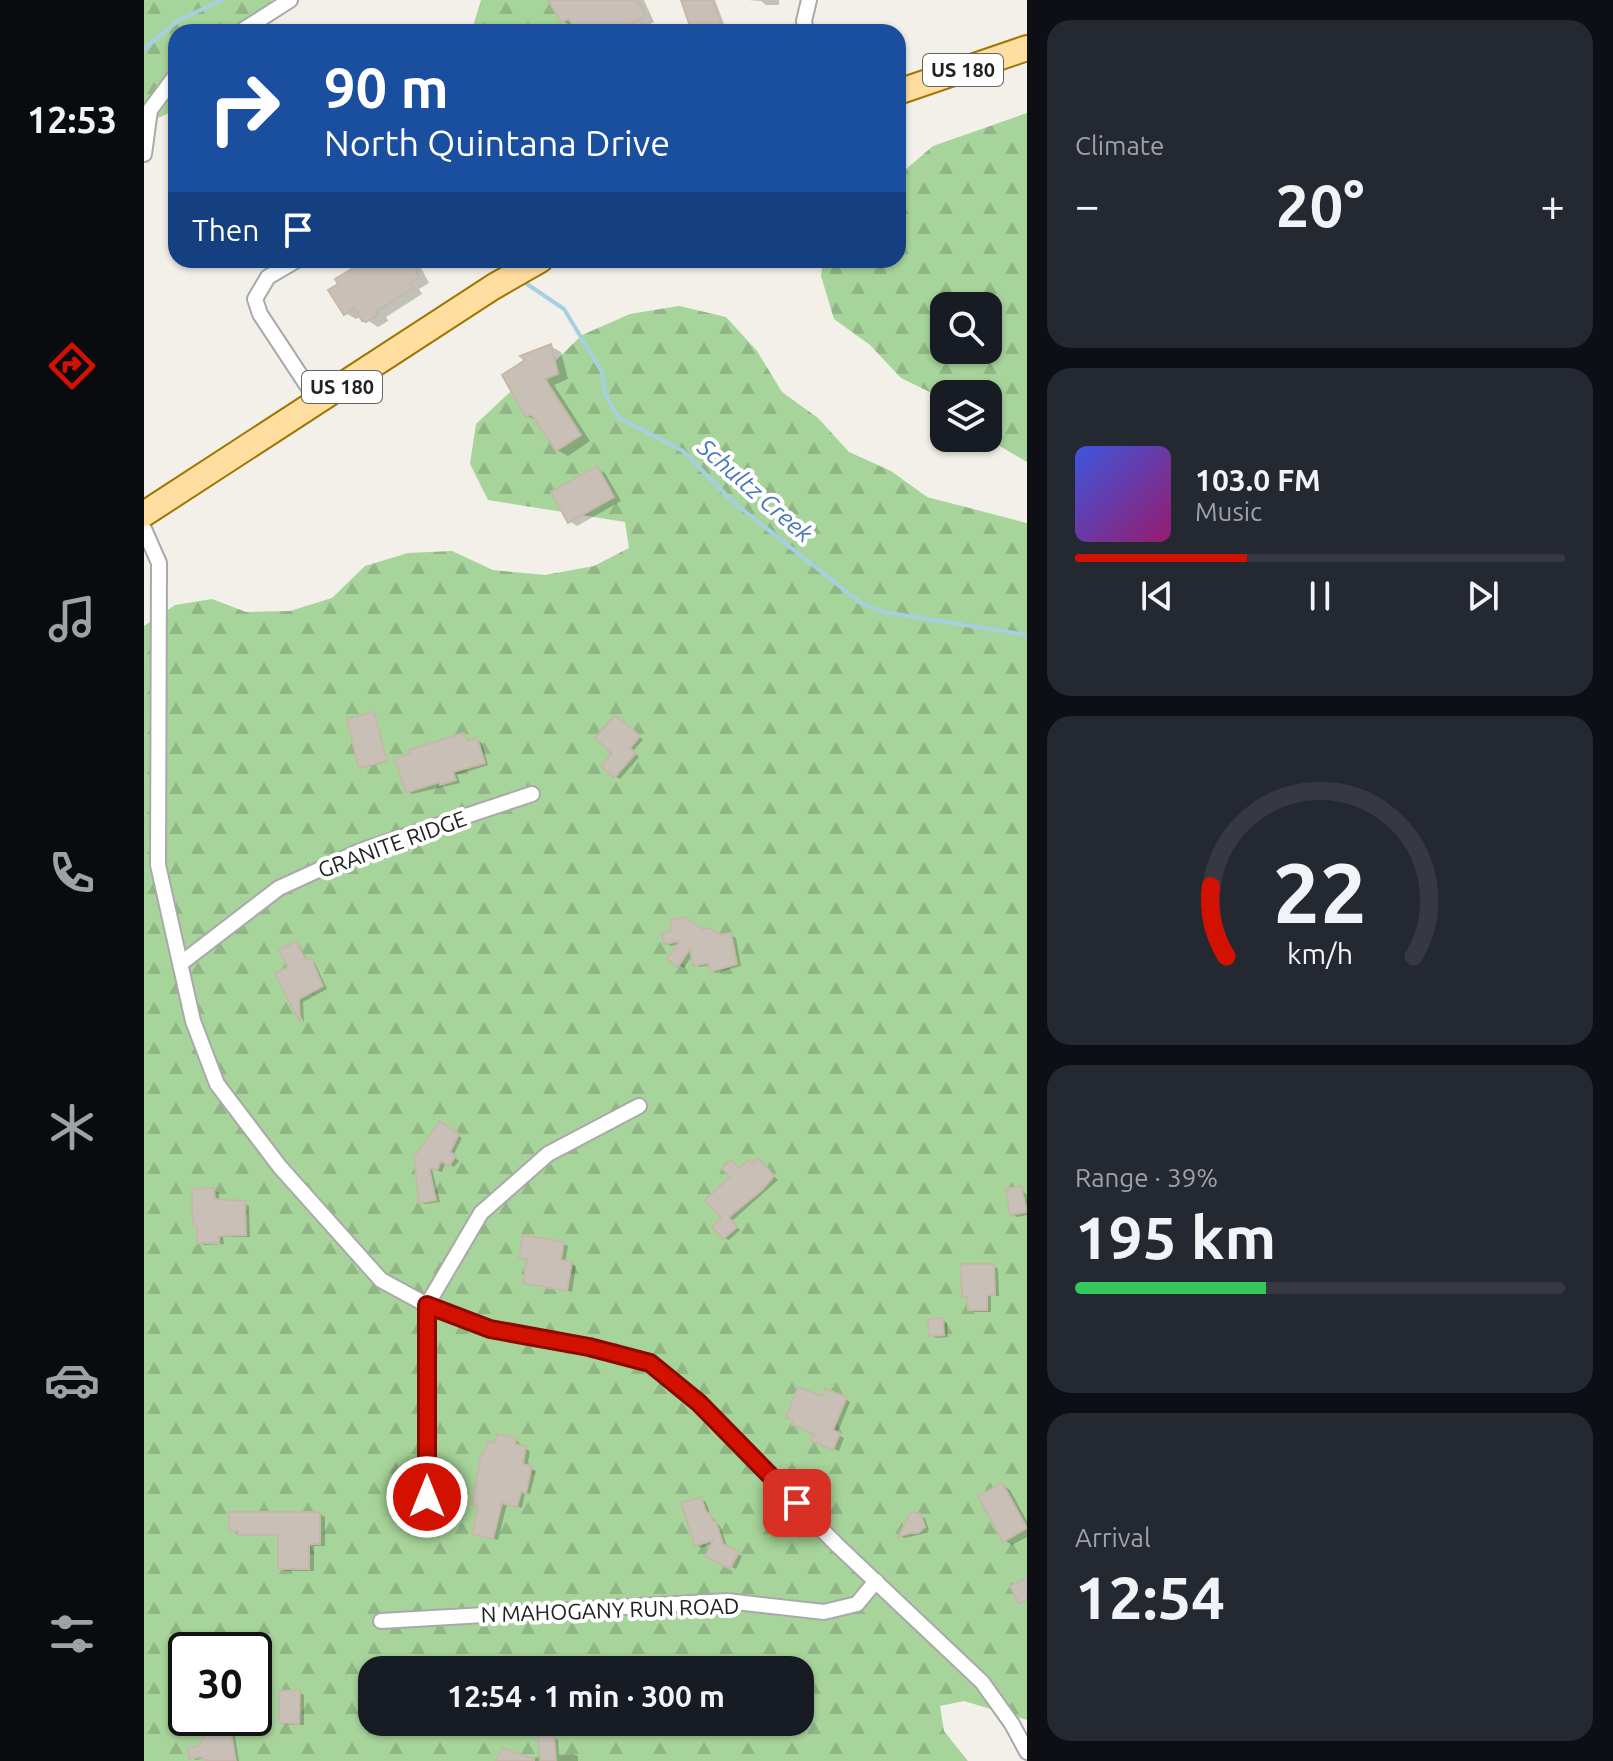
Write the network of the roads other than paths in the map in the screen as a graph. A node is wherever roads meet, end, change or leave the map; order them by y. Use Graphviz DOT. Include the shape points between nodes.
graph roads {
  1 [pos="290,0"];
  2 [pos="809,0"];
  3 [pos="252,24"];
  4 [pos="805,24"];
  5 [pos="1027,48"];
  6 [pos="168,86"];
  7 [pos="906,89"];
  8 [pos="144,154"];
  9 [pos="283,268"];
  10 [pos="526,268"];
  11 [pos="318,402"];
  12 [pos="144,514"];
  13 [pos="144,529"];
  14 [pos="532,794"];
  15 [pos="180,964"];
  16 [pos="639,1106"];
  17 [pos="427,1305"];
  18 [pos="427,1497"];
  19 [pos="876,1581"];
  20 [pos="381,1621"];
  21 [pos="1027,1752"];
  1 -- 3 [label="street"];
  2 -- 4 [label="street"];
  5 -- 7 [label="main road, US 180"];
  6 -- 8 [label="street" via="150,110"];
  9 -- 11 [label="street" via="268,277 255,299"];
  10 -- 11 [label="main road, US 180"];
  11 -- 12 [label="main road, US 180"];
  13 -- 15 [label="street" via="159,563 158,865"];
  14 -- 15 [label="street, GRANITE RIDGE" via="360,851 279,888"];
  15 -- 17 [label="street" via="193,1021 217,1084 280,1167 381,1280"];
  16 -- 17 [label="street" via="548,1154 481,1213"];
  17 -- 18 [label="street"];
  17 -- 19 [label="street" via="490,1329 650,1363 699,1403"];
  19 -- 20 [label="street, N MAHOGANY RUN ROAD" via="857,1604 824,1612 727,1601"];
  19 -- 21 [label="street" via="982,1682"];
}
